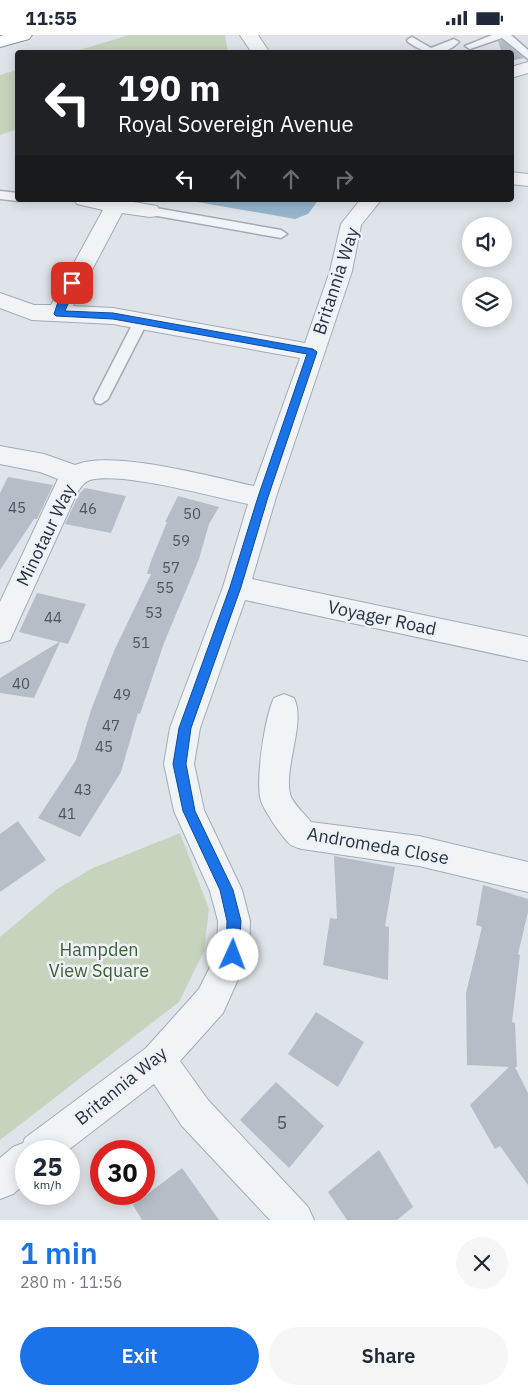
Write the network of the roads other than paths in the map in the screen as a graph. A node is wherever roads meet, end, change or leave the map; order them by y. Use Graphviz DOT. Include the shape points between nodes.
graph roads {
  1 [pos="23,35"];
  2 [pos="249,35"];
  3 [pos="503,35"];
  4 [pos="412,40"];
  5 [pos="0,42"];
  6 [pos="454,42"];
  7 [pos="470,46"];
  8 [pos="259,50"];
  9 [pos="428,50"];
  10 [pos="436,50"];
  11 [pos="528,57"];
  12 [pos="528,67"];
  13 [pos="514,72"];
  14 [pos="514,178"];
  15 [pos="528,179"];
  16 [pos="0,195"];
  17 [pos="15,197"];
  18 [pos="97,202"];
  19 [pos="369,202"];
  20 [pos="116,205"];
  21 [pos="150,211"];
  22 [pos="280,235"];
  23 [pos="0,300"];
  24 [pos="59,314"];
  25 [pos="141,321"];
  26 [pos="313,352"];
  27 [pos="101,399"];
  28 [pos="0,455"];
  29 [pos="76,476"];
  30 [pos="263,497"];
  31 [pos="236,587"];
  32 [pos="0,632"];
  33 [pos="528,649"];
  34 [pos="284,707"];
  35 [pos="528,877"];
  36 [pos="158,1060"];
  37 [pos="53,1140"];
  38 [pos="15,1169"];
  39 [pos="0,1181"];
  40 [pos="295,1220"];
  1 -- 5 [label="highway"];
  2 -- 8 [label="street"];
  3 -- 7 [label="lane"];
  3 -- 11 [label="lane"];
  4 -- 9 [label="lane"];
  6 -- 10 [label="lane"];
  12 -- 13 [label="street"];
  14 -- 15 [label="street"];
  16 -- 17 [label="lane"];
  18 -- 20 [label="street"];
  19 -- 26 [label="street, Britannia Way" via="351,224 341,271"];
  20 -- 21 [label="street"];
  20 -- 24 [label="street" via="64,299"];
  21 -- 22 [label="lane"];
  23 -- 24 [label="street" via="32,312"];
  24 -- 25 [label="street" via="90,314"];
  25 -- 26 [label="street"];
  25 -- 27 [label="lane"];
  26 -- 30 [label="street, Britannia Way"];
  28 -- 29 [label="street" via="44,463"];
  29 -- 30 [label="street, Minotaur Way" via="88,470 121,469"];
  29 -- 32 [label="street, Minotaur Way" via="66,488"];
  30 -- 31 [label="street, Britannia Way"];
  31 -- 33 [label="street, Voyager Road"];
  31 -- 36 [label="street, Britannia Way" via="185,728 179,764 189,811 226,890 234,921 233,955 211,1001"];
  34 -- 35 [label="street, Andromeda Close" via="275,764 275,799 302,835 418,851"];
  36 -- 37 [label="street, Britannia Way"];
  36 -- 40 [label="street" via="195,1113"];
  38 -- 39 [label="street"];
}
